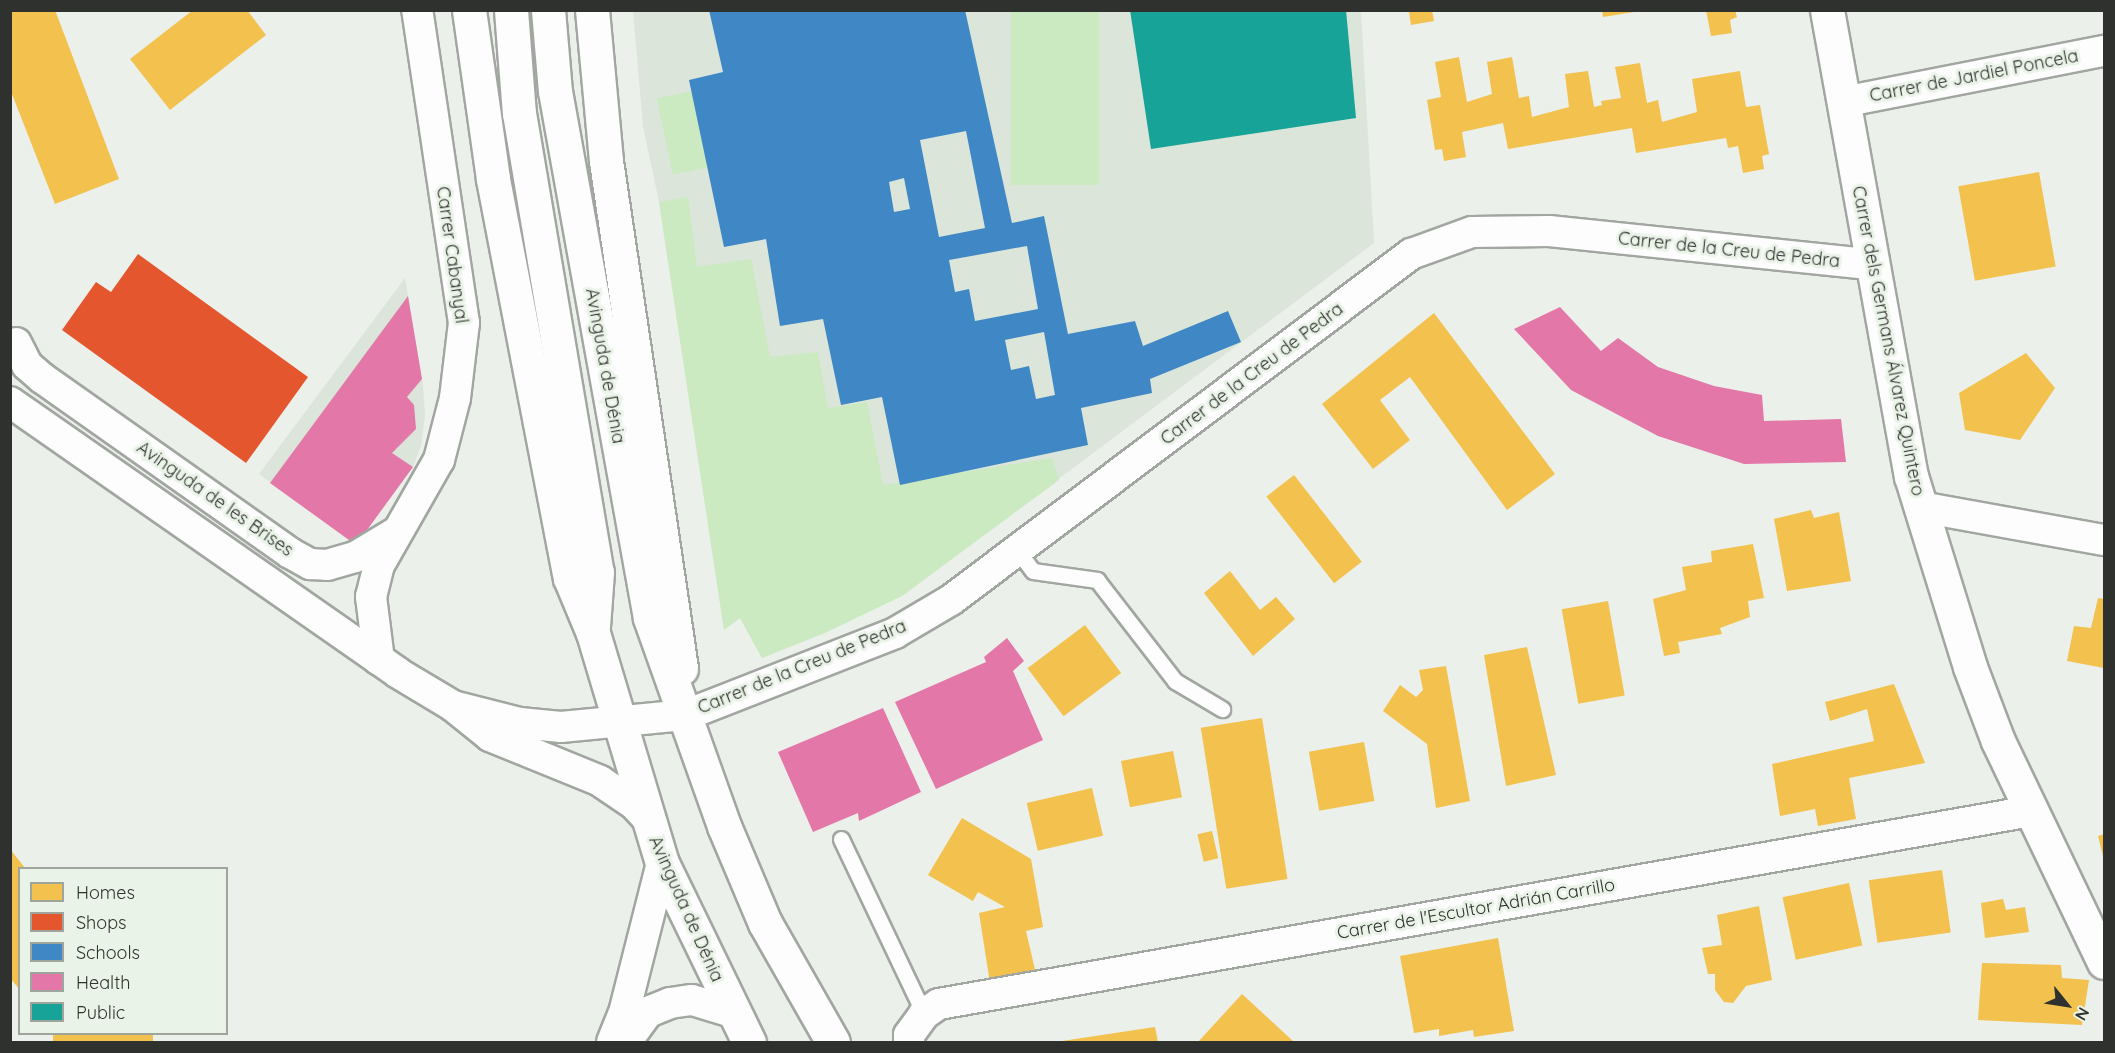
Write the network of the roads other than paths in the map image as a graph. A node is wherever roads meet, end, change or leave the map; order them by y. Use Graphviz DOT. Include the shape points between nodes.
graph roads {
  1 [pos="417,10"];
  2 [pos="469,10"];
  3 [pos="511,10"];
  4 [pos="548,10"];
  5 [pos="592,10"];
  6 [pos="1827,10"];
  7 [pos="2104,51"];
  8 [pos="1843,102"];
  9 [pos="1871,264"];
  10 [pos="12,342"];
  11 [pos="10,402"];
  12 [pos="1920,507"];
  13 [pos="405,526"];
  14 [pos="2104,540"];
  15 [pos="1017,550"];
  16 [pos="593,633"];
  17 [pos="379,660"];
  18 [pos="453,706"];
  19 [pos="1222,709"];
  20 [pos="686,715"];
  21 [pos="617,722"];
  22 [pos="2031,811"];
  23 [pos="646,817"];
  24 [pos="841,839"];
  25 [pos="662,863"];
  26 [pos="2104,962"];
  27 [pos="732,1012"];
  28 [pos="924,1014"];
  29 [pos="612,1042"];
  30 [pos="626,1042"];
  31 [pos="749,1042"];
  32 [pos="833,1042"];
  33 [pos="909,1042"];
  1 -- 13 [label="street, Carrer Cabanyal" via="464,323 455,398 439,460"];
  2 -- 16 [label="main road, Avinguda de Dénia" via="493,179 570,578"];
  3 -- 16 [label="main road, Avinguda de Dénia" via="519,113 597,572"];
  4 -- 20 [label="main road, Avinguda de Dénia" via="555,91 650,618"];
  5 -- 20 [label="main road, Avinguda de Dénia" via="606,161 674,600"];
  6 -- 8 [label="main road, Carrer dels Germans Álvarez Quintero"];
  7 -- 8 [label="street, Carrer de Jardiel Poncela"];
  8 -- 9 [label="main road, Carrer dels Germans Álvarez Quintero"];
  9 -- 12 [label="main road, Carrer dels Germans Álvarez Quintero"];
  9 -- 15 [label="street, Carrer de la Creu de Pedra" via="1550,231 1472,232 1412,254"];
  10 -- 13 [label="street, Avinguda de les Brises" via="27,365 42,378 310,564 327,565 355,557 376,548"];
  11 -- 17 [label="street, Avinguda de les Brises"];
  12 -- 14 [label="street"];
  12 -- 22 [label="main road, Carrer dels Germans Álvarez Quintero" via="1970,667 1998,741"];
  13 -- 17 [label="street" via="379,565 371,597"];
  15 -- 19 [label="lane" via="1033,571 1097,580 1175,681"];
  15 -- 20 [label="street, Carrer de la Creu de Pedra" via="951,600 895,633"];
  16 -- 21 [label="main road, Avinguda de Dénia"];
  17 -- 18 [label="street, Avinguda de les Brises"];
  18 -- 21 [label="street, Avinguda de les Brises" via="520,723 561,727"];
  18 -- 23 [label="street, Avinguda de les Brises" via="490,736 600,781"];
  20 -- 21 [label="street, Carrer de la Creu de Pedra"];
  20 -- 32 [label="main road, Avinguda de Dénia" via="724,826 765,923"];
  21 -- 23 [label="main road, Avinguda de Dénia"];
  22 -- 26 [label="main road, Carrer dels Germans Álvarez Quintero"];
  22 -- 28 [label="street, Carrer de l'Escultor Adrián Carrillo" via="939,1004"];
  23 -- 25 [label="main road, Avinguda de Dénia"];
  24 -- 28 [label="lane"];
  25 -- 27 [label="main road, Avinguda de Dénia"];
  25 -- 29 [label="street" via="628,999"];
  27 -- 30 [label="street" via="692,1000 670,1003 648,1012"];
  27 -- 31 [label="main road, Avinguda de Dénia"];
  28 -- 33 [label="street" via="909,1035"];
}
